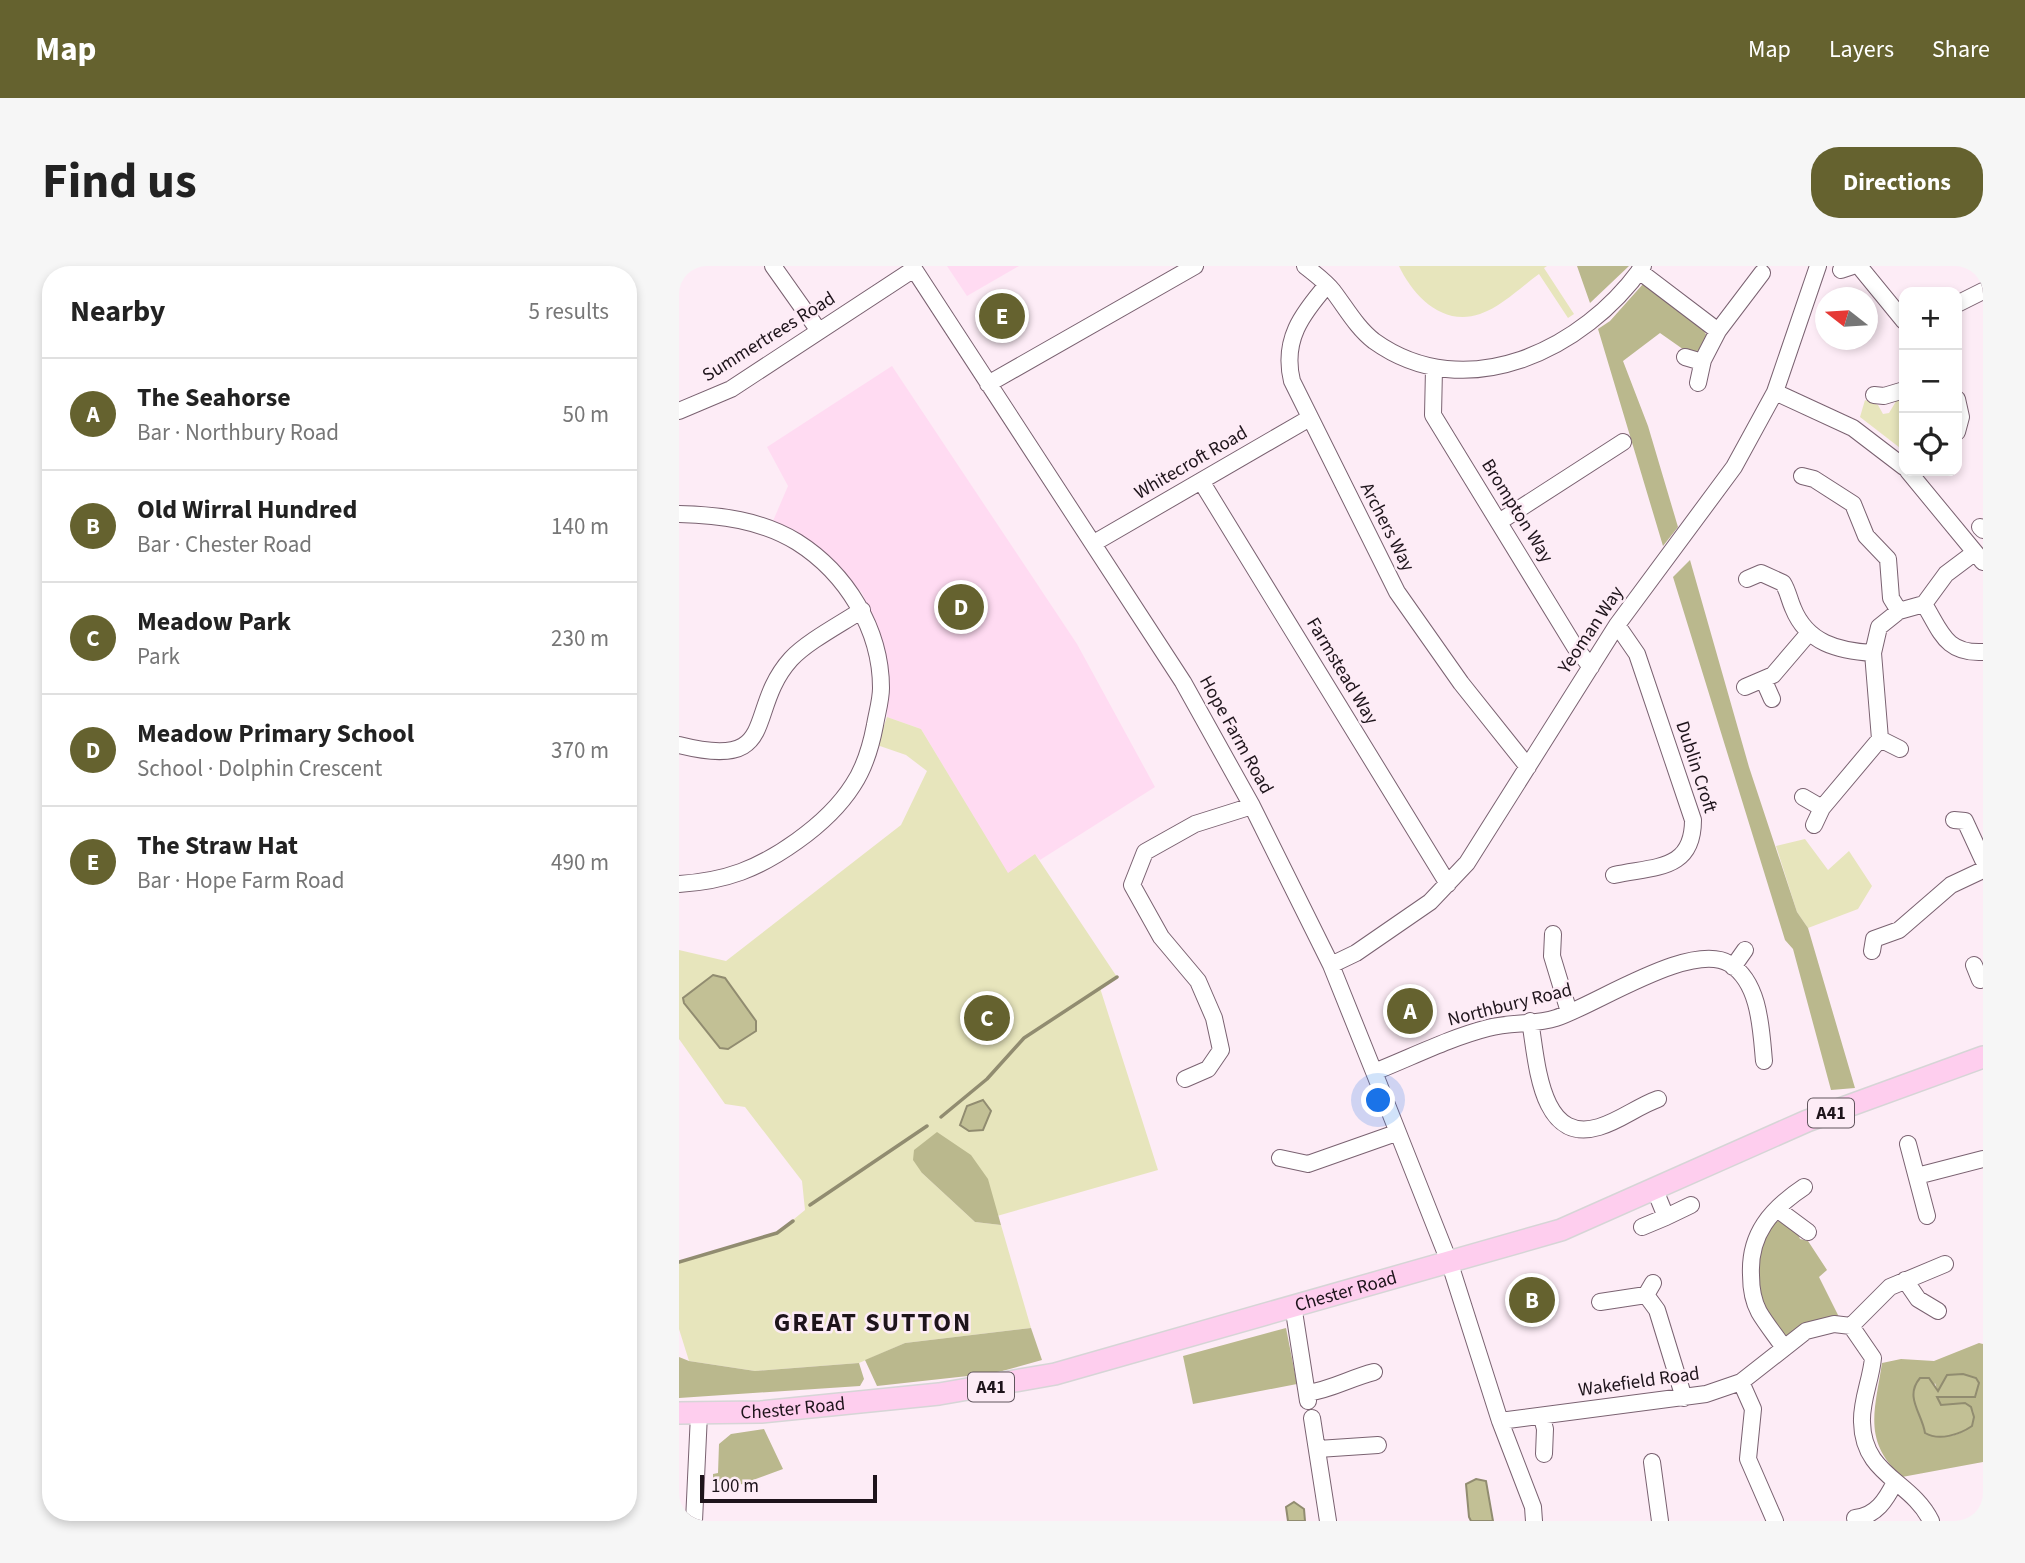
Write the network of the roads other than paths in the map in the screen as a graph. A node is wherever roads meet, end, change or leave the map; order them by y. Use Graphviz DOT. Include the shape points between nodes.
graph roads {
  1 [pos="773,266"];
  2 [pos="1195,266"];
  3 [pos="1305,266"];
  4 [pos="1818,266"];
  5 [pos="1859,266"];
  6 [pos="913,268"];
  7 [pos="1641,269"];
  8 [pos="1762,273"];
  9 [pos="1327,285"];
  10 [pos="1983,291"];
  11 [pos="1962,302"];
  12 [pos="1899,315"];
  13 [pos="819,331"];
  14 [pos="1718,331"];
  15 [pos="1685,357"];
  16 [pos="1702,362"];
  17 [pos="1434,369"];
  18 [pos="1698,383"];
  19 [pos="988,384"];
  20 [pos="1775,392"];
  21 [pos="1899,392"];
  22 [pos="1874,395"];
  23 [pos="679,411"];
  24 [pos="1308,419"];
  25 [pos="1619,449"];
  26 [pos="1899,464"];
  27 [pos="1802,476"];
  28 [pos="1912,476"];
  29 [pos="1201,481"];
  30 [pos="679,514"];
  31 [pos="1499,522"];
  32 [pos="1094,544"];
  33 [pos="1763,556"];
  34 [pos="1978,557"];
  35 [pos="1924,604"];
  36 [pos="862,610"];
  37 [pos="1899,611"];
  38 [pos="1616,625"];
  39 [pos="1808,634"];
  40 [pos="1977,652"];
  41 [pos="1873,653"];
  42 [pos="1591,667"];
  43 [pos="1968,669"];
  44 [pos="1764,681"];
  45 [pos="1745,687"];
  46 [pos="1772,699"];
  47 [pos="1880,739"];
  48 [pos="679,745"];
  49 [pos="1900,749"];
  50 [pos="1528,767"];
  51 [pos="1803,797"];
  52 [pos="1252,806"];
  53 [pos="1822,808"];
  54 [pos="1964,817"];
  55 [pos="1814,825"];
  56 [pos="1983,860"];
  57 [pos="1983,870"];
  58 [pos="1614,875"];
  59 [pos="679,884"];
  60 [pos="1448,884"];
  61 [pos="1553,934"];
  62 [pos="1870,940"];
  63 [pos="1745,950"];
  64 [pos="1331,965"];
  65 [pos="1733,967"];
  66 [pos="1569,1012"];
  67 [pos="1529,1021"];
  68 [pos="1983,1058"];
  69 [pos="1764,1061"];
  70 [pos="1374,1072"];
  71 [pos="1185,1079"];
  72 [pos="1658,1098"];
  73 [pos="1396,1133"];
  74 [pos="1909,1144"];
  75 [pos="1280,1158"];
  76 [pos="1983,1158"];
  77 [pos="1917,1176"];
  78 [pos="1804,1187"];
  79 [pos="1655,1190"];
  80 [pos="1691,1205"];
  81 [pos="1777,1209"];
  82 [pos="1927,1216"];
  83 [pos="1665,1217"];
  84 [pos="1642,1227"];
  85 [pos="1808,1232"];
  86 [pos="1450,1264"];
  87 [pos="1945,1264"];
  88 [pos="1905,1280"];
  89 [pos="1600,1302"];
  90 [pos="1293,1305"];
  91 [pos="1938,1311"];
  92 [pos="1851,1326"];
  93 [pos="1784,1348"];
  94 [pos="1374,1372"];
  95 [pos="1741,1382"];
  96 [pos="1684,1398"];
  97 [pos="689,1414"];
  98 [pos="1312,1418"];
  99 [pos="1542,1418"];
  100 [pos="1500,1422"];
  101 [pos="1378,1445"];
  102 [pos="1318,1449"];
  103 [pos="1543,1454"];
  104 [pos="1652,1462"];
  105 [pos="1895,1482"];
  106 [pos="1861,1519"];
  107 [pos="694,1521"];
  108 [pos="1328,1521"];
  109 [pos="1534,1521"];
  110 [pos="1660,1521"];
  111 [pos="1775,1521"];
  112 [pos="1931,1521"];
  1 -- 13 [label="street"];
  2 -- 19 [label="street"];
  3 -- 9 [label="street"];
  4 -- 20 [label="street, Yeoman Way"];
  5 -- 12 [label="street"];
  6 -- 13 [label="street, Summertrees Road"];
  6 -- 19 [label="street, Hope Farm Road"];
  7 -- 14 [label="street"];
  7 -- 17 [label="street" via="1614,300 1571,334 1534,355 1495,368"];
  8 -- 14 [label="street"];
  9 -- 17 [label="street" via="1371,339"];
  9 -- 24 [label="street, Archers Way" via="1298,321 1288,348 1292,381"];
  10 -- 11 [label="street"];
  13 -- 23 [label="street, Summertrees Road" via="731,389"];
  14 -- 16 [label="street"];
  15 -- 16 [label="street"];
  16 -- 18 [label="street"];
  17 -- 31 [label="street, Brompton Way" via="1433,415"];
  19 -- 32 [label="street, Hope Farm Road"];
  20 -- 26 [label="street" via="1853,428"];
  20 -- 38 [label="street, Yeoman Way" via="1709,504"];
  21 -- 22 [label="street"];
  24 -- 29 [label="street, Whitecroft Road"];
  24 -- 50 [label="street, Archers Way" via="1397,592"];
  25 -- 31 [label="street"];
  27 -- 37 [label="street" via="1825,475 1853,505 1866,536 1888,559 1891,598"];
  28 -- 34 [label="street"];
  29 -- 32 [label="street, Whitecroft Road"];
  29 -- 60 [label="street, Farmstead Way"];
  30 -- 36 [label="street" via="746,521 796,541 834,571"];
  31 -- 42 [label="street, Brompton Way"];
  32 -- 52 [label="street, Hope Farm Road" via="1183,682"];
  33 -- 39 [label="street" via="1754,576 1783,583"];
  34 -- 35 [label="street" via="1946,574"];
  35 -- 37 [label="street"];
  35 -- 40 [label="street" via="1948,643"];
  36 -- 48 [label="street" via="792,659 746,744 724,753"];
  36 -- 59 [label="street" via="881,689 872,741 853,785 809,832 770,859 727,879"];
  37 -- 41 [label="street" via="1879,627"];
  38 -- 42 [label="street, Yeoman Way"];
  38 -- 58 [label="street, Dublin Croft" via="1637,654 1693,820 1693,838 1686,854 1673,862"];
  39 -- 41 [label="street" via="1839,649"];
  39 -- 44 [label="street" via="1782,667"];
  40 -- 43 [label="street"];
  41 -- 47 [label="street"];
  42 -- 50 [label="street, Yeoman Way"];
  44 -- 45 [label="street"];
  44 -- 46 [label="street"];
  47 -- 49 [label="street"];
  47 -- 53 [label="street"];
  50 -- 60 [label="street, Yeoman Way" via="1467,863"];
  51 -- 53 [label="street"];
  52 -- 64 [label="street, Hope Farm Road"];
  52 -- 71 [label="street" via="1195,824 1145,852 1132,886 1161,937 1198,981 1214,1018 1221,1050 1208,1069"];
  53 -- 55 [label="street"];
  54 -- 56 [label="street"];
  57 -- 62 [label="street" via="1951,886 1899,930"];
  60 -- 64 [label="street, Yeoman Way" via="1397,927"];
  61 -- 66 [label="street" via="1546,953"];
  63 -- 65 [label="street"];
  64 -- 70 [label="street, Hope Farm Road"];
  65 -- 66 [label="street, Northbury Road" via="1714,960 1675,965"];
  65 -- 69 [label="street" via="1751,988 1755,1035"];
  66 -- 67 [label="street, Northbury Road"];
  67 -- 70 [label="street, Northbury Road" via="1464,1035"];
  67 -- 72 [label="street" via="1545,1098 1561,1123 1600,1127"];
  68 -- 79 [label="main road, Chester Road / A41" via="1807,1121"];
  70 -- 73 [label="street, Hope Farm Road"];
  73 -- 75 [label="street" via="1308,1164"];
  73 -- 86 [label="street, Hope Farm Road"];
  74 -- 77 [label="street"];
  76 -- 77 [label="street"];
  77 -- 82 [label="street"];
  78 -- 81 [label="street"];
  79 -- 83 [label="street"];
  79 -- 86 [label="main road, Chester Road / A41" via="1562,1230"];
  80 -- 83 [label="street"];
  81 -- 85 [label="street"];
  81 -- 93 [label="street" via="1766,1219 1752,1246 1751,1281 1757,1310"];
  83 -- 84 [label="street"];
  86 -- 90 [label="main road, Chester Road / A41"];
  86 -- 100 [label="street, Hope Farm Road"];
  87 -- 88 [label="street"];
  88 -- 91 [label="street" via="1918,1299"];
  88 -- 92 [label="street" via="1890,1287"];
  89 -- 96 [label="street" via="1650,1289"];
  90 -- 94 [label="street" via="1308,1397"];
  90 -- 97 [label="main road, Chester Road / A41" via="1055,1374 997,1386 761,1412"];
  92 -- 93 [label="street, Wakefield Road" via="1834,1324 1806,1331"];
  92 -- 105 [label="street" via="1873,1358 1863,1408 1863,1436 1879,1470"];
  93 -- 95 [label="street, Wakefield Road"];
  95 -- 96 [label="street, Wakefield Road"];
  95 -- 111 [label="street" via="1753,1409 1748,1459"];
  96 -- 99 [label="street, Wakefield Road"];
  97 -- 107 [label="street"];
  98 -- 102 [label="street"];
  99 -- 100 [label="street, Wakefield Road"];
  99 -- 103 [label="street"];
  100 -- 109 [label="street, Hope Farm Road" via="1525,1483"];
  101 -- 102 [label="street"];
  102 -- 108 [label="street"];
  104 -- 110 [label="street"];
  105 -- 106 [label="street" via="1882,1504"];
  105 -- 112 [label="street"];
}
